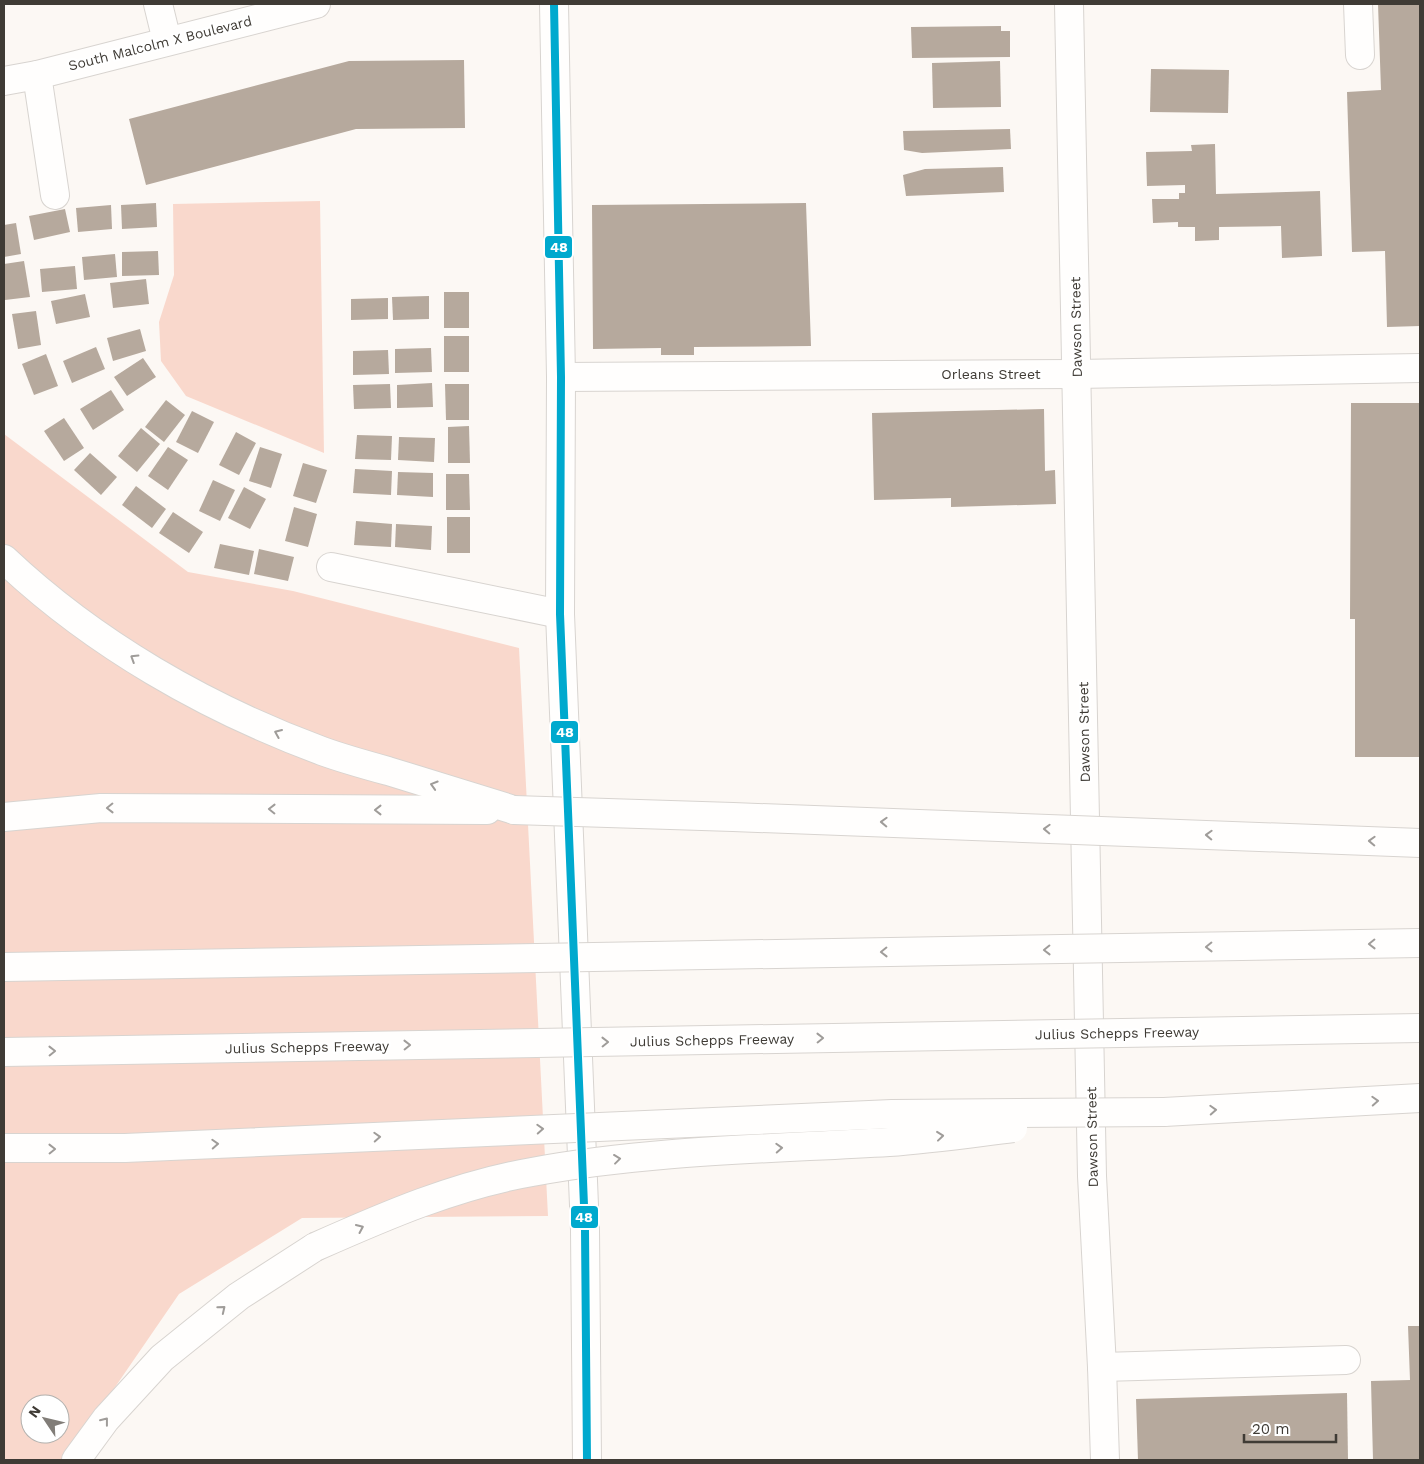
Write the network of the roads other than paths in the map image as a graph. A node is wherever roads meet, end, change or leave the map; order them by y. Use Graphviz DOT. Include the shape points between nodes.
graph roads {
  1 [pos="158,4"];
  2 [pos="316,4"];
  3 [pos="554,4"];
  4 [pos="1069,4"];
  5 [pos="1358,4"];
  6 [pos="167,41"];
  7 [pos="1360,55"];
  8 [pos="37,74"];
  9 [pos="4,81"];
  10 [pos="55,194"];
  11 [pos="1420,368"];
  12 [pos="1077,374"];
  13 [pos="561,377"];
  14 [pos="4,559"];
  15 [pos="331,567"];
  16 [pos="560,614"];
  17 [pos="514,810"];
  18 [pos="4,817"];
  19 [pos="1420,844"];
  20 [pos="1420,943"];
  21 [pos="4,967"];
  22 [pos="1420,1028"];
  23 [pos="4,1052"];
  24 [pos="1420,1098"];
  25 [pos="1164,1112"];
  26 [pos="4,1148"];
  27 [pos="1346,1360"];
  28 [pos="1102,1367"];
  29 [pos="76,1460"];
  30 [pos="588,1460"];
  31 [pos="1105,1460"];
  1 -- 6 [label="main road"];
  2 -- 6 [label="main road, South Malcolm X Boulevard"];
  3 -- 13 [label="main road"];
  4 -- 12 [label="main road, Dawson Street"];
  5 -- 7 [label="main road"];
  6 -- 8 [label="main road, South Malcolm X Boulevard"];
  8 -- 9 [label="main road, South Malcolm X Boulevard"];
  8 -- 10 [label="main road"];
  11 -- 12 [label="main road, Orleans Street"];
  12 -- 13 [label="main road, Orleans Street"];
  12 -- 28 [label="main road, Dawson Street" via="1092,1176"];
  13 -- 16 [label="main road"];
  17 -- 14 [label="main road, one-way" via="323,751 246,719 173,683 97,635 28,582"];
  15 -- 16 [label="main road"];
  16 -- 30 [label="main road" via="585,1230"];
  17 -- 18 [label="main road, one-way" via="101,808"];
  19 -- 17 [label="main road, one-way, bridge"];
  20 -- 21 [label="main road, one-way, bridge"];
  23 -- 22 [label="main road, Julius Schepps Freeway, one-way, bridge"];
  25 -- 24 [label="main road, one-way"];
  26 -- 25 [label="main road, one-way, bridge" via="135,1147 892,1114"];
  29 -- 25 [label="main road, one-way, bridge" via="106,1419 162,1358 239,1296 315,1247 383,1217 452,1192 531,1172 616,1159 892,1142"];
  27 -- 28 [label="main road"];
  28 -- 31 [label="main road, Dawson Street"];
}
